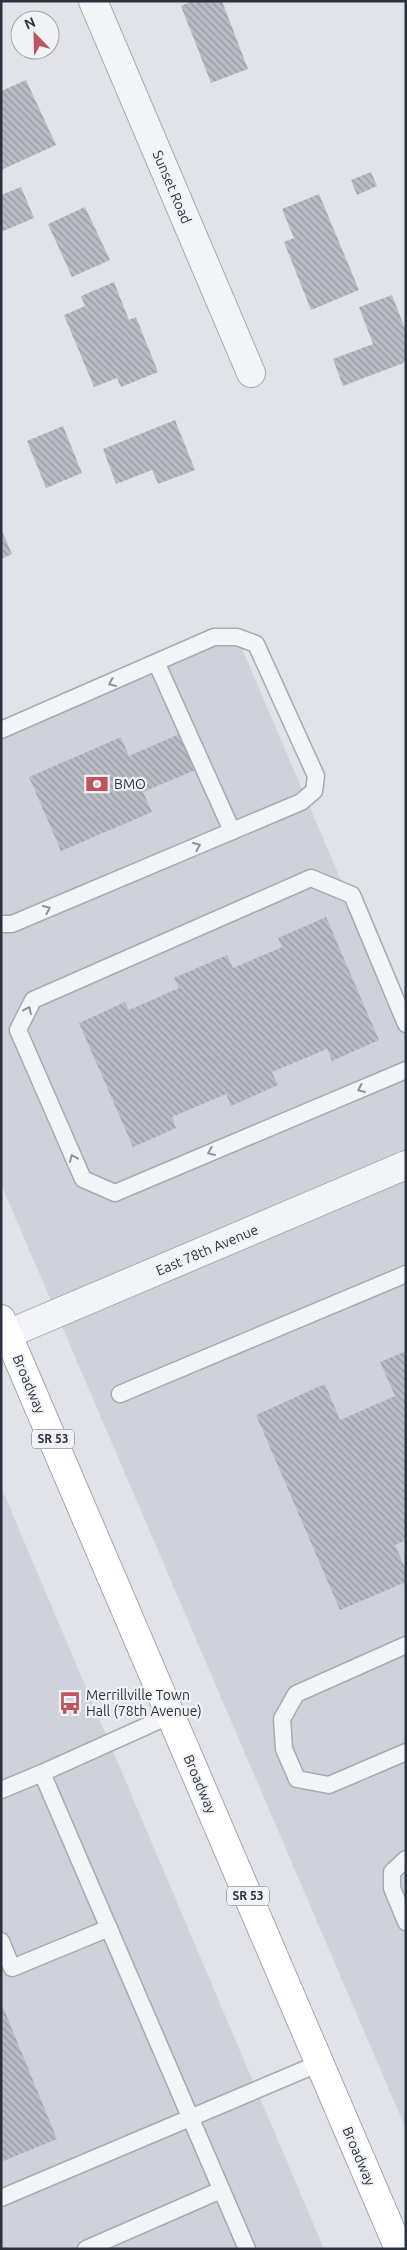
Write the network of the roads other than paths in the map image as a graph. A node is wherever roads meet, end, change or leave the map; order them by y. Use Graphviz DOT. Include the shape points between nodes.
graph roads {
  1 [pos="93,1"];
  2 [pos="251,373"];
  3 [pos="157,664"];
  4 [pos="1,730"];
  5 [pos="232,831"];
  6 [pos="1,924"];
  7 [pos="406,1024"];
  8 [pos="406,1070"];
  9 [pos="406,1165"];
  10 [pos="406,1274"];
  11 [pos="4,1330"];
  12 [pos="120,1394"];
  13 [pos="406,1645"];
  14 [pos="171,1716"];
  15 [pos="406,1752"];
  16 [pos="42,1773"];
  17 [pos="1,1790"];
  18 [pos="406,1859"];
  19 [pos="406,1922"];
  20 [pos="109,1928"];
  21 [pos="1,1941"];
  22 [pos="320,2063"];
  23 [pos="191,2119"];
  24 [pos="221,2190"];
  25 [pos="1,2198"];
  26 [pos="86,2249"];
  27 [pos="247,2249"];
  28 [pos="399,2249"];
  1 -- 2 [label="street, Sunset Road"];
  3 -- 4 [label="lane, one-way"];
  3 -- 5 [label="lane"];
  3 -- 5 [label="lane" via="214,637 237,637 256,644 316,776 314,791 301,802"];
  6 -- 5 [label="lane, one-way" via="12,924"];
  8 -- 7 [label="lane, one-way" via="115,1193 82,1179 18,1030 32,1000 311,878 352,895"];
  9 -- 11 [label="street, East 78th Avenue"];
  10 -- 12 [label="lane"];
  11 -- 14 [label="main road, Broadway / SR 53"];
  13 -- 15 [label="lane" via="296,1694 282,1719 284,1749 297,1779 328,1784"];
  14 -- 16 [label="lane"];
  14 -- 22 [label="main road, Broadway / SR 53"];
  16 -- 17 [label="lane"];
  16 -- 20 [label="lane"];
  18 -- 19 [label="lane" via="392,1872 392,1888"];
  20 -- 21 [label="lane" via="12,1968"];
  20 -- 23 [label="lane"];
  22 -- 23 [label="lane"];
  22 -- 28 [label="main road, Broadway / SR 53"];
  23 -- 24 [label="lane"];
  23 -- 25 [label="lane"];
  24 -- 26 [label="lane"];
  24 -- 27 [label="lane"];
}
